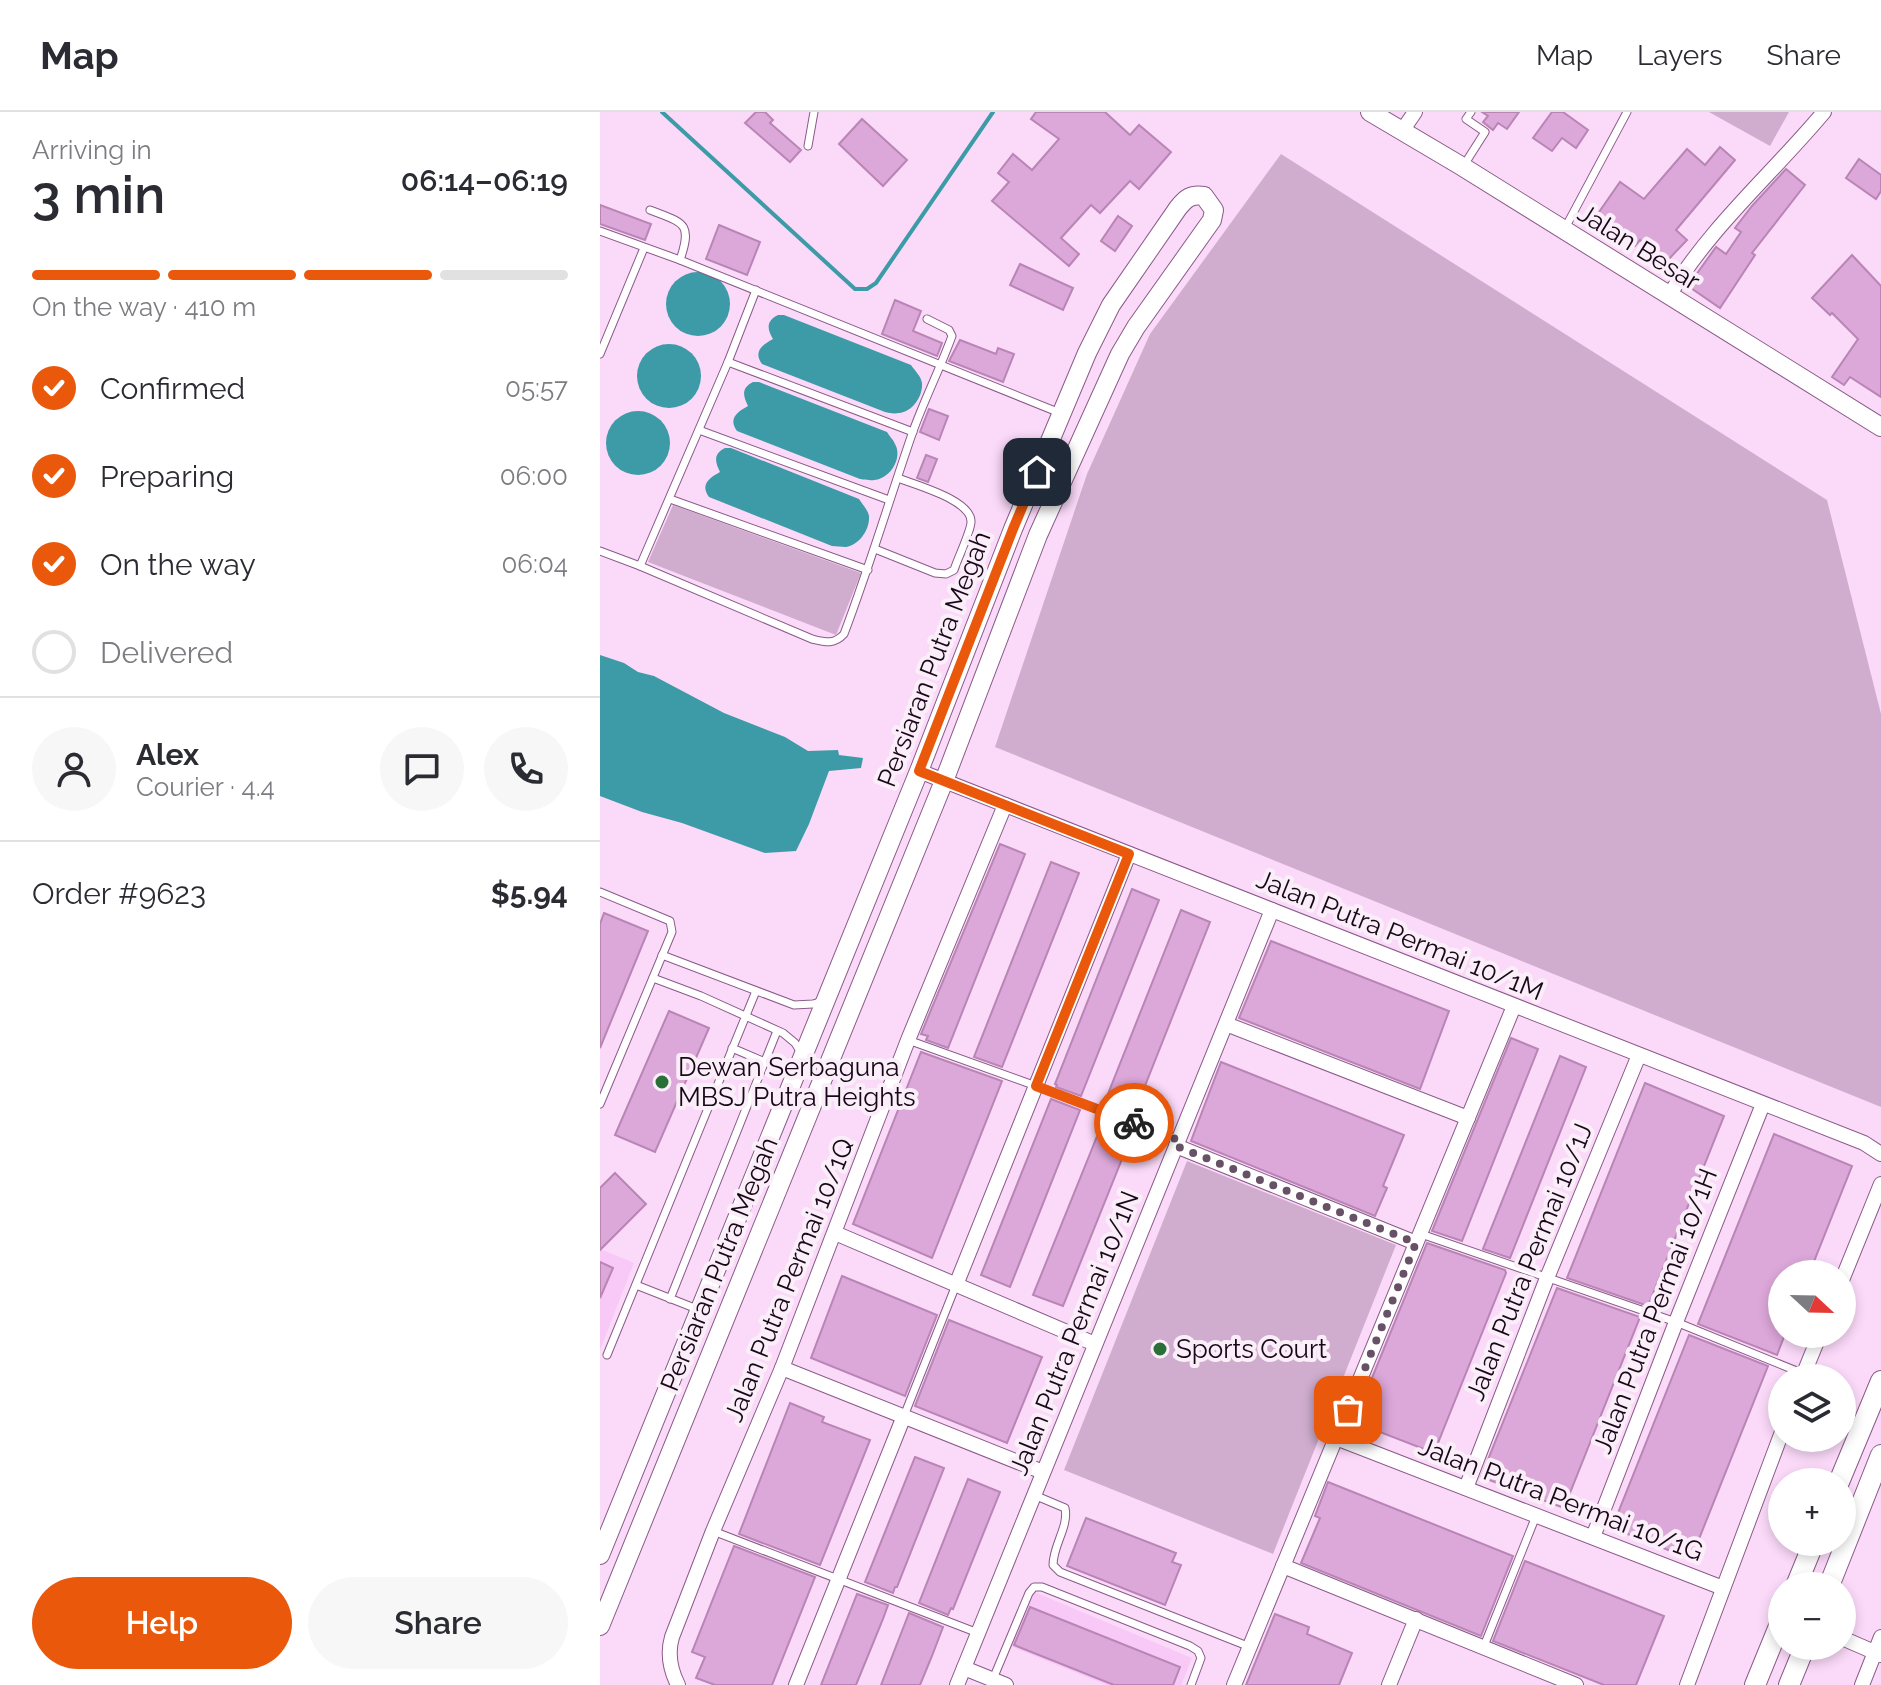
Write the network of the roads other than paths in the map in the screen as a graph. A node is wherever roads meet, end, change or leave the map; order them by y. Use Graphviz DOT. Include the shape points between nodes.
graph roads {
  1 [pos="814,112"];
  2 [pos="1370,112"];
  3 [pos="1415,112"];
  4 [pos="1471,112"];
  5 [pos="1627,112"];
  6 [pos="1824,112"];
  7 [pos="1402,131"];
  8 [pos="808,146"];
  9 [pos="1463,167"];
  10 [pos="650,210"];
  11 [pos="600,231"];
  12 [pos="1563,231"];
  13 [pos="644,248"];
  14 [pos="680,260"];
  15 [pos="756,290"];
  16 [pos="1669,296"];
  17 [pos="927,319"];
  18 [pos="600,354"];
  19 [pos="728,362"];
  20 [pos="941,365"];
  21 [pos="1062,414"];
  22 [pos="1881,427"];
  23 [pos="699,430"];
  24 [pos="913,432"];
  25 [pos="898,478"];
  26 [pos="670,499"];
  27 [pos="889,500"];
  28 [pos="875,549"];
  29 [pos="600,551"];
  30 [pos="640,566"];
  31 [pos="868,570"];
  32 [pos="919,771"];
  33 [pos="944,781"];
  34 [pos="1005,805"];
  35 [pos="1129,854"];
  36 [pos="600,892"];
  37 [pos="1272,910"];
  38 [pos="662,955"];
  39 [pos="653,978"];
  40 [pos="756,991"];
  41 [pos="826,1001"];
  42 [pos="1514,1006"];
  43 [pos="745,1016"];
  44 [pos="1226,1024"];
  45 [pos="780,1032"];
  46 [pos="908,1040"];
  47 [pos="732,1048"];
  48 [pos="1639,1055"];
  49 [pos="804,1056"];
  50 [pos="765,1062"];
  51 [pos="1036,1086"];
  52 [pos="600,1104"];
  53 [pos="1763,1104"];
  54 [pos="1468,1118"];
  55 [pos="1177,1143"];
  56 [pos="1881,1154"];
  57 [pos="1881,1184"];
  58 [pos="835,1233"];
  59 [pos="1419,1238"];
  60 [pos="1850,1260"];
  61 [pos="1547,1278"];
  62 [pos="636,1285"];
  63 [pos="956,1285"];
  64 [pos="670,1299"];
  65 [pos="700,1310"];
  66 [pos="1676,1322"];
  67 [pos="1095,1344"];
  68 [pos="607,1355"];
  69 [pos="1775,1364"];
  70 [pos="782,1368"];
  71 [pos="1881,1381"];
  72 [pos="904,1416"];
  73 [pos="1336,1438"];
  74 [pos="1774,1452"];
  75 [pos="1881,1455"];
  76 [pos="1845,1468"];
  77 [pos="1043,1472"];
  78 [pos="1466,1488"];
  79 [pos="1034,1495"];
  80 [pos="1536,1516"];
  81 [pos="605,1530"];
  82 [pos="713,1531"];
  83 [pos="1593,1537"];
  84 [pos="600,1555"];
  85 [pos="1283,1566"];
  86 [pos="1835,1572"];
  87 [pos="839,1579"];
  88 [pos="1723,1588"];
  89 [pos="1416,1619"];
  90 [pos="600,1626"];
  91 [pos="978,1633"];
  92 [pos="1881,1637"];
  93 [pos="1856,1644"];
  94 [pos="1484,1646"];
  95 [pos="1250,1647"];
  96 [pos="1768,1653"];
  97 [pos="1878,1653"];
  98 [pos="1799,1660"];
  99 [pos="964,1668"];
  100 [pos="1542,1670"];
  101 [pos="999,1682"];
  102 [pos="678,1685"];
  103 [pos="796,1685"];
  104 [pos="957,1685"];
  105 [pos="1191,1685"];
  106 [pos="1234,1685"];
  107 [pos="1389,1685"];
  108 [pos="1536,1685"];
  109 [pos="1576,1685"];
  110 [pos="1687,1685"];
  111 [pos="1755,1685"];
  112 [pos="1789,1685"];
  113 [pos="1862,1685"];
  1 -- 8 [label="lane"];
  2 -- 7 [label="street, Jalan Besar"];
  3 -- 7 [label="street"];
  4 -- 9 [label="lane" via="1466,119 1485,132"];
  5 -- 12 [label="lane"];
  6 -- 16 [label="street" via="1720,229"];
  7 -- 9 [label="street, Jalan Besar"];
  9 -- 12 [label="street, Jalan Besar"];
  10 -- 14 [label="lane" via="680,222 685,230"];
  11 -- 13 [label="lane"];
  12 -- 16 [label="street, Jalan Besar"];
  13 -- 14 [label="lane"];
  13 -- 18 [label="lane"];
  14 -- 15 [label="lane"];
  15 -- 19 [label="lane"];
  15 -- 20 [label="lane"];
  16 -- 22 [label="street, Jalan Besar"];
  17 -- 20 [label="lane" via="952,336"];
  19 -- 23 [label="lane"];
  19 -- 24 [label="lane"];
  20 -- 21 [label="lane"];
  20 -- 24 [label="lane"];
  21 -- 32 [label="street, Persiaran Putra Megah"];
  21 -- 33 [label="street, Persiaran Putra Megah" via="1111,305 1185,199 1204,196 1214,210 1212,220 1136,327 1111,372 1038,535"];
  23 -- 26 [label="lane"];
  23 -- 27 [label="lane"];
  24 -- 25 [label="lane"];
  25 -- 27 [label="lane"];
  25 -- 28 [label="lane" via="959,502 971,521 954,570 946,574"];
  26 -- 30 [label="lane"];
  26 -- 31 [label="lane"];
  27 -- 28 [label="lane"];
  28 -- 31 [label="lane"];
  29 -- 30 [label="lane"];
  30 -- 31 [label="lane" via="827,643 844,634"];
  32 -- 33 [label="street, Jalan Putra Permai 10/1M"];
  32 -- 41 [label="street, Persiaran Putra Megah"];
  33 -- 34 [label="street, Jalan Putra Permai 10/1M"];
  33 -- 90 [label="street, Persiaran Putra Megah"];
  34 -- 35 [label="street, Jalan Putra Permai 10/1M"];
  34 -- 46 [label="street, Jalan Putra Permai 10/1Q"];
  35 -- 37 [label="street, Jalan Putra Permai 10/1M"];
  35 -- 51 [label="street"];
  36 -- 38 [label="lane" via="670,921 672,932"];
  37 -- 42 [label="street, Jalan Putra Permai 10/1M"];
  37 -- 44 [label="street, Jalan Putra Permai 10/1N"];
  38 -- 39 [label="lane"];
  38 -- 40 [label="lane"];
  39 -- 43 [label="lane"];
  39 -- 52 [label="lane"];
  40 -- 41 [label="lane" via="794,1005"];
  40 -- 43 [label="lane"];
  41 -- 49 [label="street, Persiaran Putra Megah"];
  42 -- 48 [label="street, Jalan Putra Permai 10/1M"];
  42 -- 54 [label="street"];
  43 -- 45 [label="lane"];
  43 -- 47 [label="lane"];
  44 -- 54 [label="street"];
  44 -- 55 [label="street, Jalan Putra Permai 10/1N"];
  45 -- 49 [label="lane"];
  45 -- 50 [label="lane"];
  46 -- 51 [label="lane"];
  46 -- 58 [label="street, Jalan Putra Permai 10/1Q"];
  47 -- 50 [label="lane"];
  47 -- 62 [label="lane"];
  48 -- 53 [label="street, Jalan Putra Permai 10/1M"];
  48 -- 61 [label="street, Jalan Putra Permai 10/1J"];
  49 -- 65 [label="street, Persiaran Putra Megah"];
  50 -- 64 [label="lane"];
  51 -- 55 [label="lane"];
  51 -- 63 [label="street"];
  53 -- 56 [label="street, Jalan Putra Permai 10/1M"];
  53 -- 66 [label="street, Jalan Putra Permai 10/1H"];
  54 -- 59 [label="street"];
  55 -- 59 [label="street"];
  55 -- 67 [label="street, Jalan Putra Permai 10/1N"];
  57 -- 60 [label="street"];
  58 -- 63 [label="street"];
  58 -- 70 [label="street, Jalan Putra Permai 10/1Q"];
  59 -- 61 [label="lane"];
  59 -- 73 [label="street"];
  61 -- 66 [label="lane"];
  61 -- 78 [label="street, Jalan Putra Permai 10/1J"];
  62 -- 64 [label="lane"];
  62 -- 68 [label="lane"];
  63 -- 67 [label="street"];
  63 -- 72 [label="lane"];
  64 -- 65 [label="lane"];
  65 -- 81 [label="street, Persiaran Putra Megah"];
  66 -- 69 [label="lane"];
  66 -- 83 [label="street, Jalan Putra Permai 10/1H"];
  67 -- 77 [label="street, Jalan Putra Permai 10/1N"];
  70 -- 72 [label="street"];
  70 -- 82 [label="street, Jalan Putra Permai 10/1Q"];
  71 -- 76 [label="main road"];
  72 -- 77 [label="street"];
  72 -- 87 [label="street"];
  73 -- 78 [label="street, Jalan Putra Permai 10/1G"];
  73 -- 85 [label="street"];
  74 -- 88 [label="street"];
  75 -- 86 [label="main road"];
  77 -- 79 [label="street, Jalan Putra Permai 10/1N"];
  78 -- 80 [label="street, Jalan Putra Permai 10/1G"];
  79 -- 91 [label="street, Jalan Putra Permai 10/1N"];
  79 -- 95 [label="lane" via="1067,1513 1053,1554 1060,1572"];
  80 -- 83 [label="street, Jalan Putra Permai 10/1G"];
  80 -- 94 [label="lane"];
  81 -- 84 [label="street, Persiaran Putra Megah"];
  82 -- 87 [label="lane"];
  82 -- 102 [label="street, Jalan Putra Permai 10/1Q" via="669,1646"];
  83 -- 88 [label="street, Jalan Putra Permai 10/1G"];
  85 -- 89 [label="street"];
  85 -- 95 [label="street"];
  87 -- 91 [label="lane"];
  87 -- 103 [label="street"];
  88 -- 110 [label="street"];
  89 -- 94 [label="street"];
  89 -- 107 [label="street"];
  91 -- 99 [label="street, Jalan Putra Permai 10/1N"];
  92 -- 97 [label="street"];
  93 -- 97 [label="street"];
  94 -- 100 [label="street"];
  95 -- 106 [label="street"];
  96 -- 111 [label="main road"];
  97 -- 113 [label="street"];
  98 -- 112 [label="main road"];
  99 -- 101 [label="street"];
  99 -- 104 [label="street, Jalan Putra Permai 10/1N"];
  100 -- 108 [label="street"];
  100 -- 109 [label="street"];
  101 -- 105 [label="lane" via="1029,1593 1042,1587 1198,1651 1201,1658"];
}
